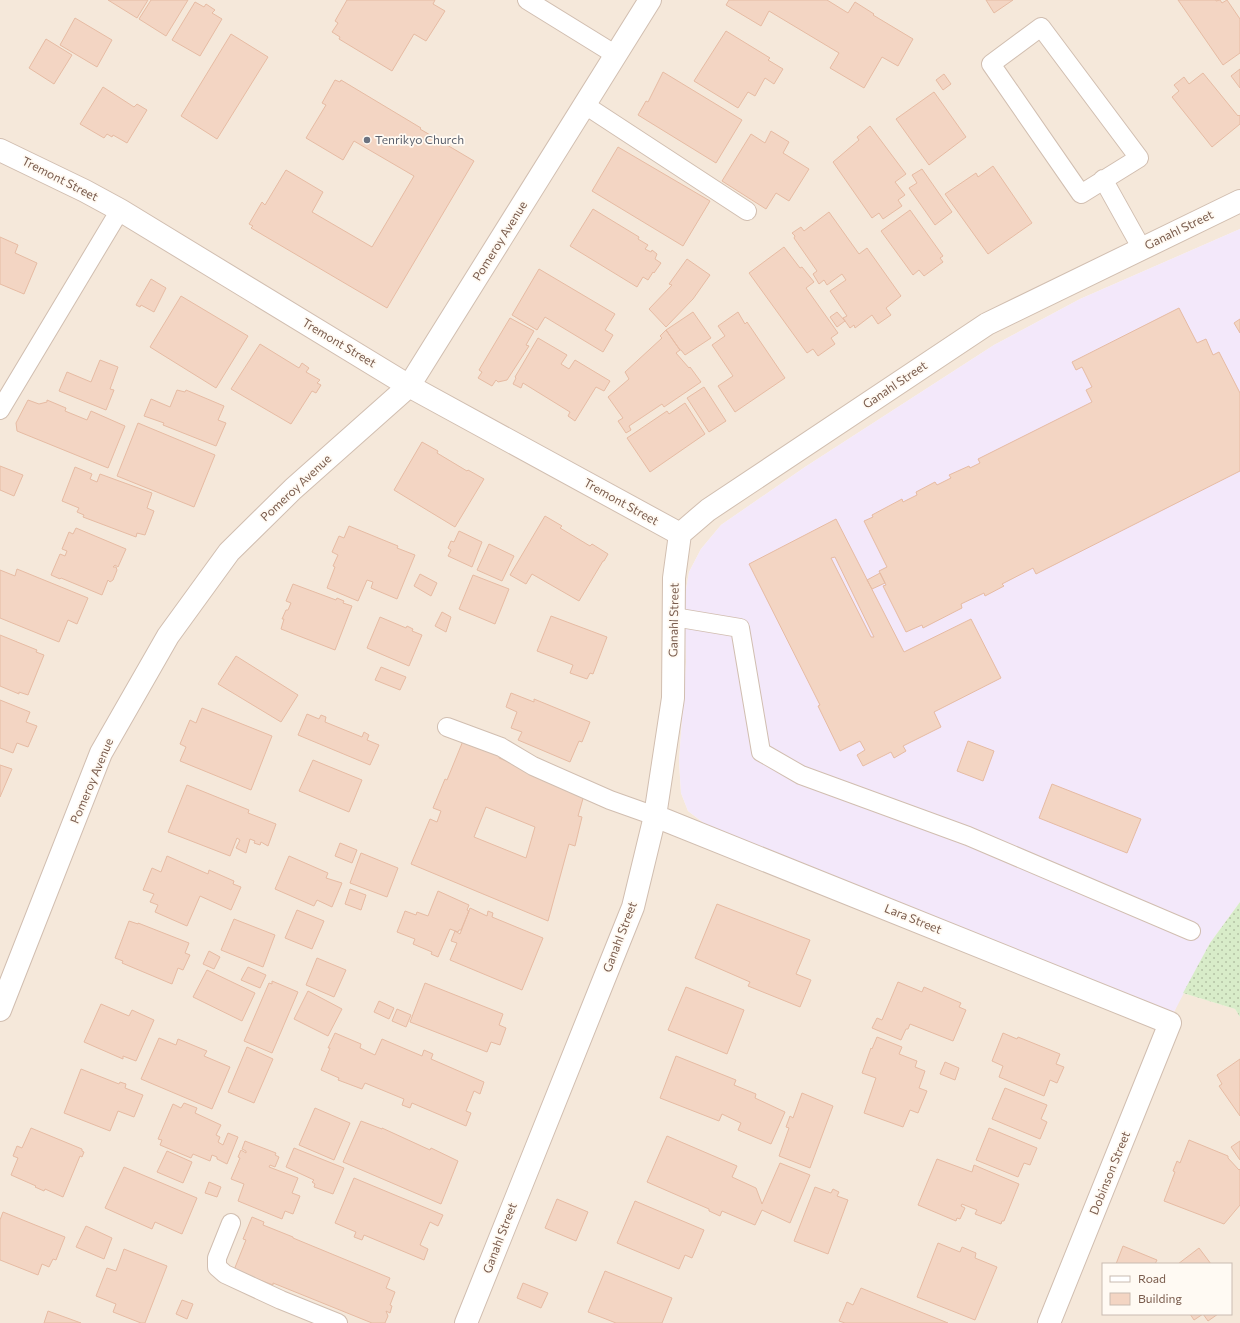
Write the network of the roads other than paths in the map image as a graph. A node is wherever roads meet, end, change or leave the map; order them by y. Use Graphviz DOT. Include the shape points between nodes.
graph roads {
  1 [pos="526,0"];
  2 [pos="650,0"];
  3 [pos="616,55"];
  4 [pos="585,105"];
  5 [pos="0,150"];
  6 [pos="1104,179"];
  7 [pos="1240,201"];
  8 [pos="120,210"];
  9 [pos="747,210"];
  10 [pos="1142,249"];
  11 [pos="410,386"];
  12 [pos="0,410"];
  13 [pos="680,534"];
  14 [pos="674,617"];
  15 [pos="447,727"];
  16 [pos="655,816"];
  17 [pos="1191,931"];
  18 [pos="0,1010"];
  19 [pos="1170,1023"];
  20 [pos="231,1223"];
  21 [pos="338,1323"];
  22 [pos="466,1323"];
  23 [pos="1049,1323"];
  1 -- 3 [label="lane"];
  2 -- 3 [label="street, Pomeroy Avenue"];
  3 -- 4 [label="street, Pomeroy Avenue"];
  4 -- 9 [label="lane"];
  4 -- 11 [label="street, Pomeroy Avenue"];
  5 -- 8 [label="street, Tremont Street"];
  6 -- 6 [label="lane" via="1139,158 1041,27 991,64 1080,194"];
  6 -- 10 [label="lane"];
  7 -- 10 [label="street, Ganahl Street"];
  8 -- 11 [label="street, Tremont Street"];
  8 -- 12 [label="lane"];
  10 -- 13 [label="street, Ganahl Street" via="987,324 708,510"];
  11 -- 13 [label="street, Tremont Street"];
  11 -- 18 [label="street, Pomeroy Avenue" via="293,489 229,552 168,636 101,753"];
  13 -- 14 [label="street, Ganahl Street" via="674,578"];
  14 -- 16 [label="street, Ganahl Street" via="673,698"];
  14 -- 17 [label="lane" via="740,628 761,752 801,775 968,836"];
  15 -- 16 [label="lane" via="500,747 533,766 610,800"];
  16 -- 19 [label="street, Lara Street"];
  16 -- 22 [label="street, Ganahl Street" via="633,906"];
  19 -- 23 [label="street, Dobinson Street"];
  20 -- 21 [label="lane" via="217,1258 217,1267 225,1274 281,1300"];
}
